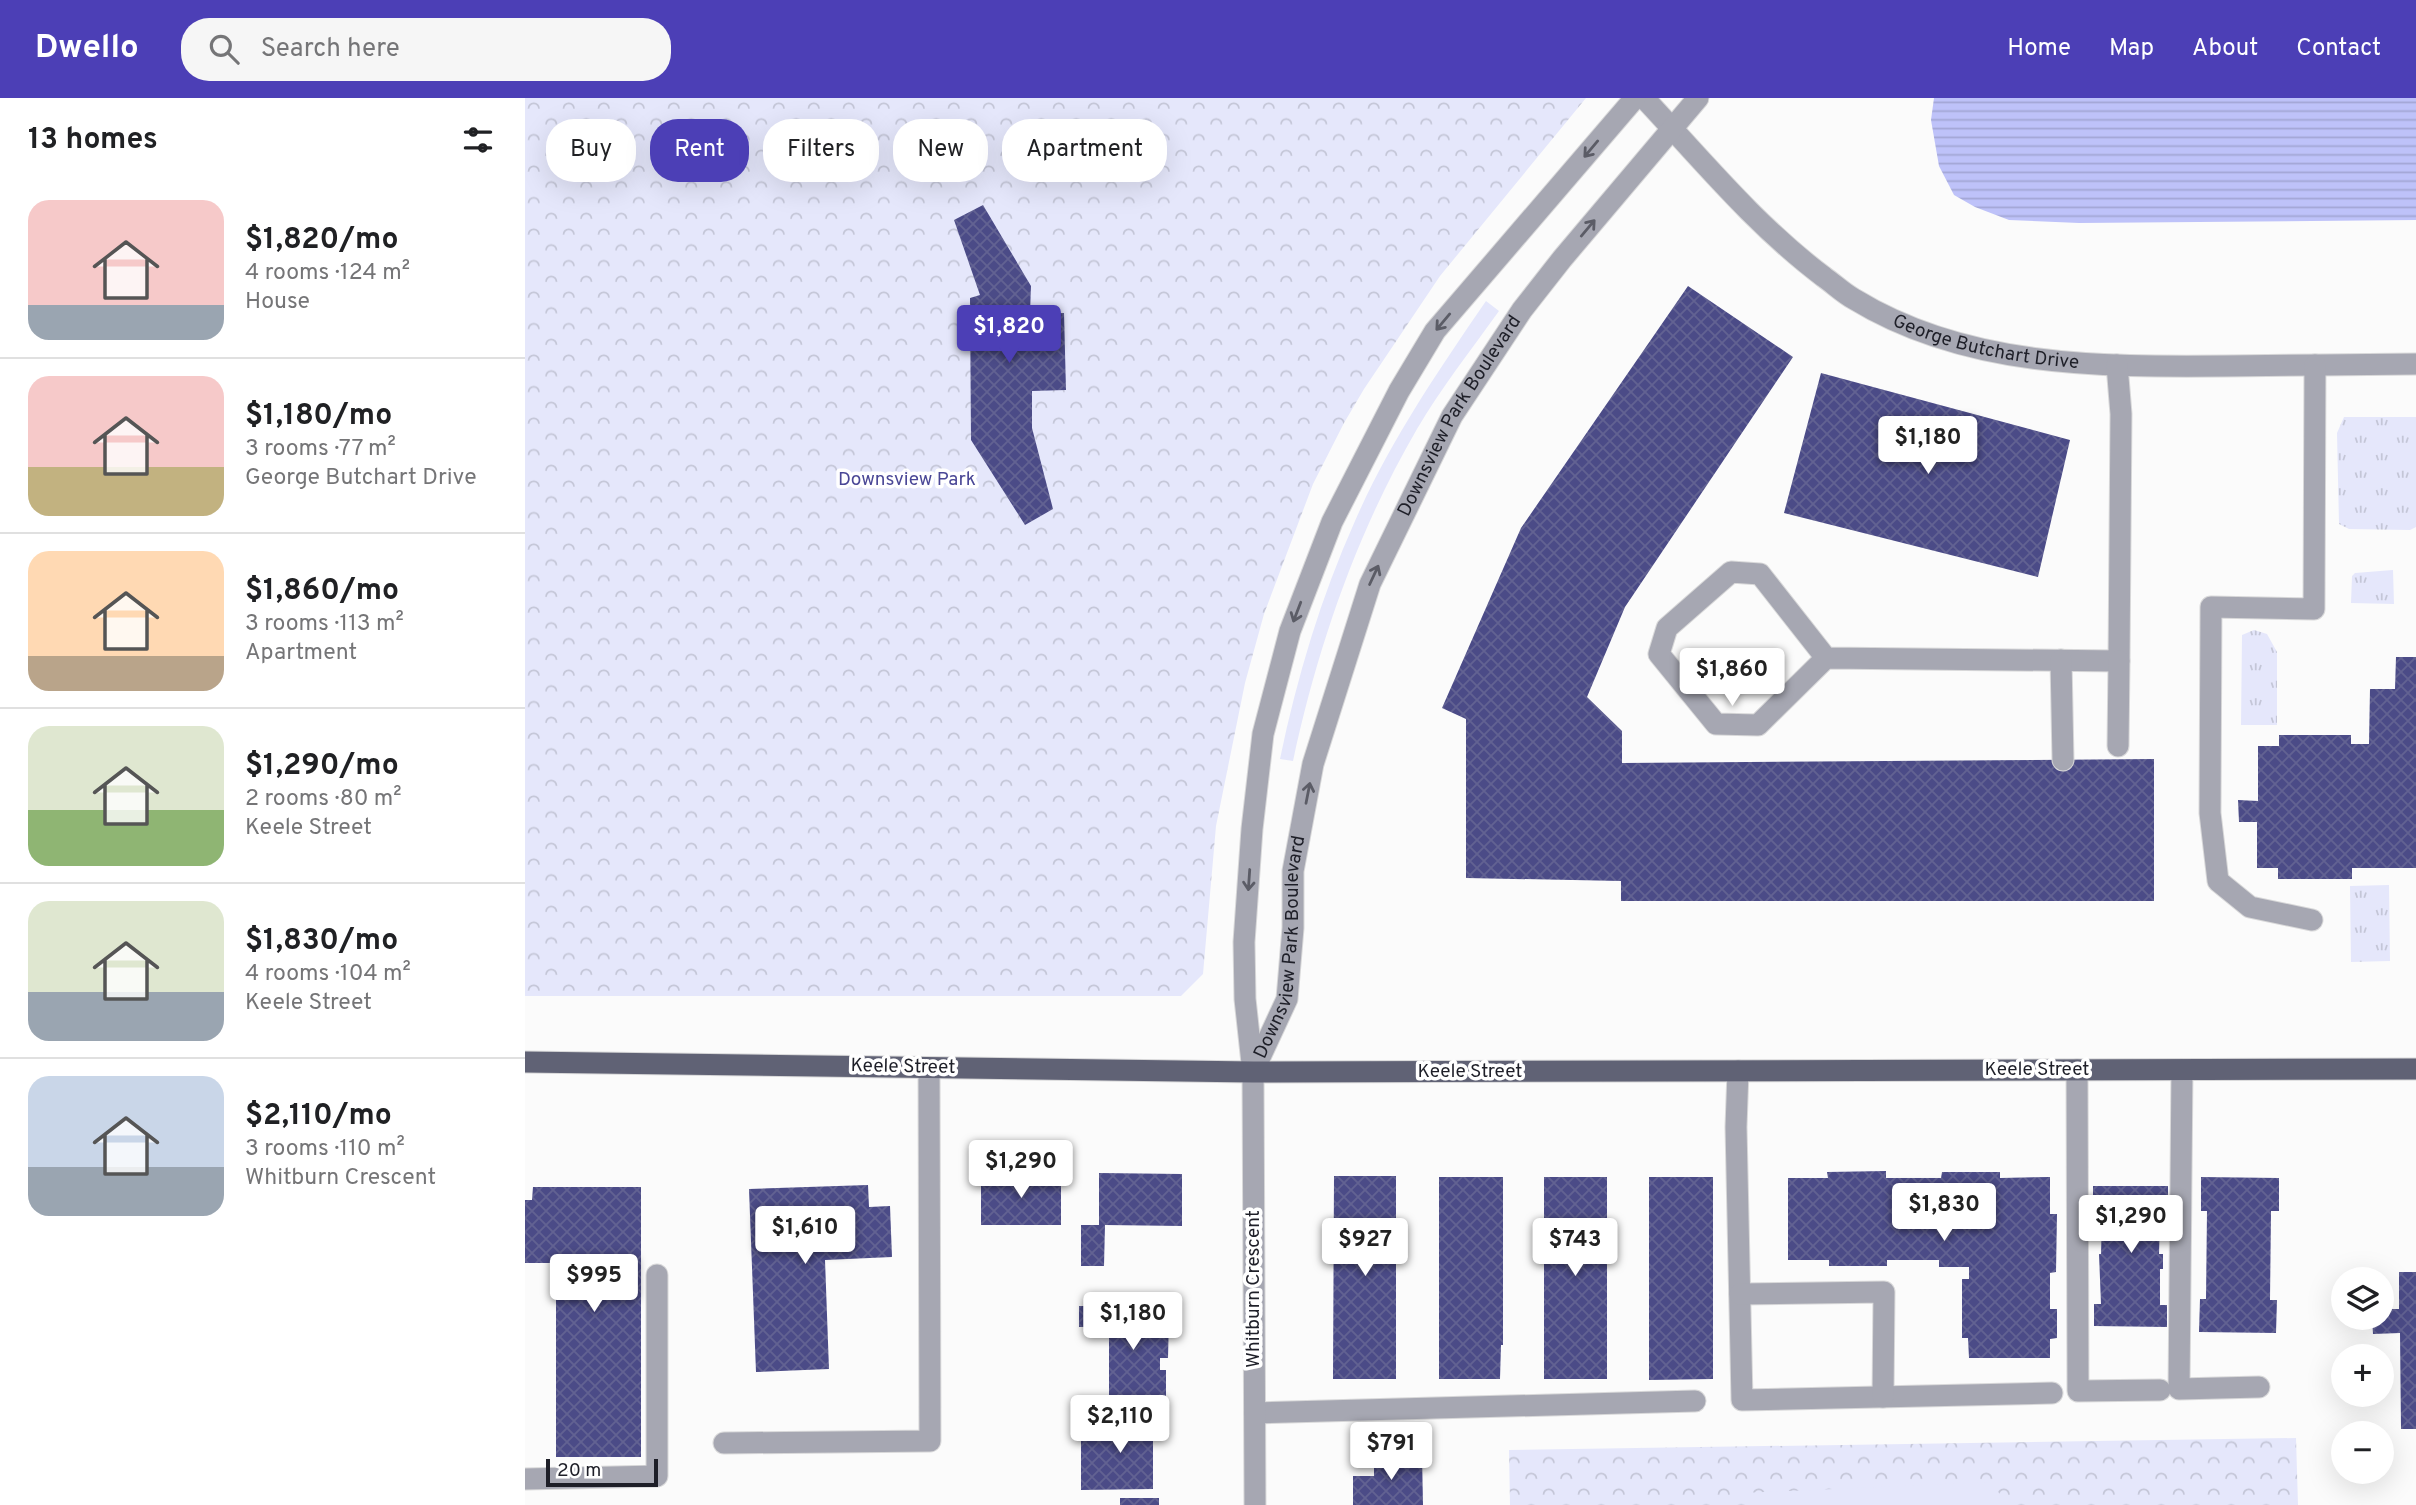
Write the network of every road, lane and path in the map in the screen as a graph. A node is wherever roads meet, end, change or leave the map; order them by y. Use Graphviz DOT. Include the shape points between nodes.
graph roads {
  1 [pos="1635,98"];
  2 [pos="1644,98"];
  3 [pos="1698,98"];
  4 [pos="1672,128"];
  5 [pos="2416,364"];
  6 [pos="2117,365"];
  7 [pos="2315,365"];
  8 [pos="1826,658"];
  9 [pos="2061,660"];
  10 [pos="2119,660"];
  11 [pos="2118,746"];
  12 [pos="2063,760"];
  13 [pos="2312,920"];
  14 [pos="525,1062"];
  15 [pos="929,1068"];
  16 [pos="2416,1069"];
  17 [pos="2077,1070"];
  18 [pos="2182,1070"];
  19 [pos="1738,1071"];
  20 [pos="1254,1072"];
  21 [pos="657,1275"];
  22 [pos="1740,1294"];
  23 [pos="2259,1387"];
  24 [pos="2160,1390"];
  25 [pos="2052,1393"];
  26 [pos="1883,1396"];
  27 [pos="1695,1401"];
  28 [pos="1255,1413"];
  29 [pos="724,1443"];
  30 [pos="525,1479"];
  31 [pos="1255,1505"];
  1 -- 20 [label="street, Downsview Park Boulevard, one-way" via="1435,331 1332,522 1290,631 1263,734 1244,942"];
  2 -- 4 [label="street, George Butchart Drive"];
  3 -- 4 [label="street, Downsview Park Boulevard"];
  4 -- 6 [label="street, George Butchart Drive" via="1747,210 1801,260 1854,299 1920,332 1998,354 2078,365"];
  20 -- 4 [label="street, Downsview Park Boulevard, one-way" via="1287,999 1293,872 1314,764 1370,584 1452,416 1522,310"];
  5 -- 7 [label="street, George Butchart Drive"];
  6 -- 7 [label="street, George Butchart Drive"];
  6 -- 10 [label="street" via="2121,414"];
  7 -- 13 [label="street" via="2314,609 2211,607 2210,813 2218,881 2250,907"];
  8 -- 8 [label="street" via="1761,574 1731,572 1667,628 1659,654 1716,724 1758,724"];
  8 -- 9 [label="street"];
  9 -- 10 [label="street"];
  9 -- 12 [label="street"];
  10 -- 11 [label="street"];
  14 -- 15 [label="main road, Keele Street"];
  15 -- 20 [label="main road, Keele Street"];
  15 -- 29 [label="street" via="930,1441"];
  16 -- 18 [label="main road, Keele Street"];
  17 -- 18 [label="main road, Keele Street"];
  17 -- 19 [label="main road, Keele Street"];
  17 -- 24 [label="street" via="2078,1391"];
  18 -- 23 [label="street" via="2179,1389"];
  19 -- 20 [label="main road, Keele Street"];
  19 -- 22 [label="street"];
  20 -- 28 [label="street, Whitburn Crescent"];
  21 -- 30 [label="street" via="657,1476"];
  22 -- 26 [label="street" via="1884,1292"];
  22 -- 26 [label="street" via="1742,1401"];
  25 -- 26 [label="street"];
  27 -- 28 [label="street"];
  28 -- 31 [label="street, Whitburn Crescent"];
}
